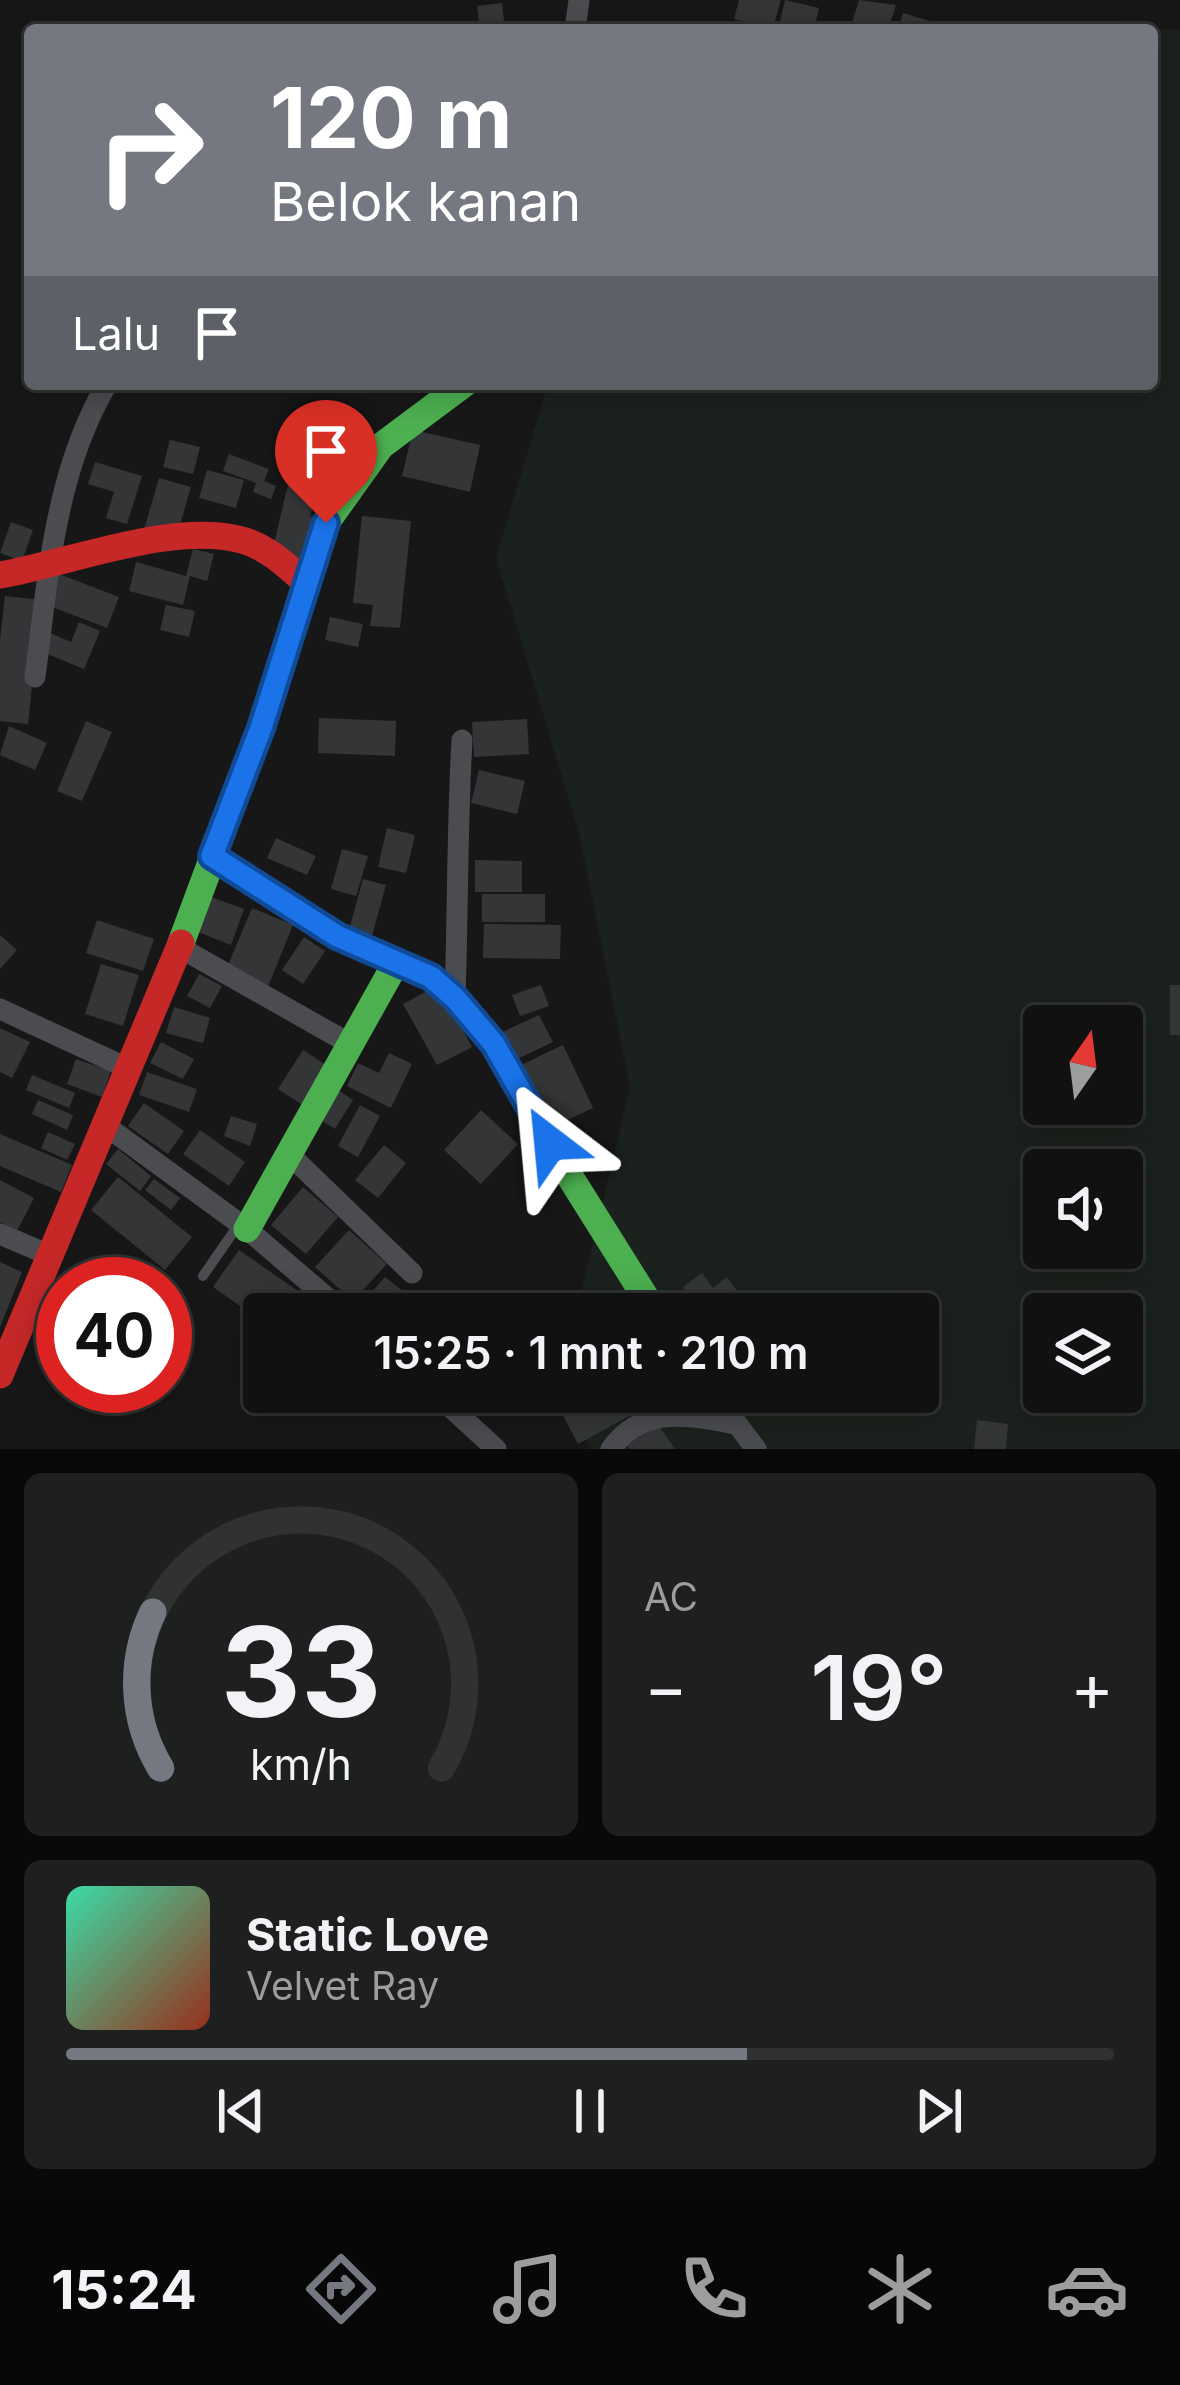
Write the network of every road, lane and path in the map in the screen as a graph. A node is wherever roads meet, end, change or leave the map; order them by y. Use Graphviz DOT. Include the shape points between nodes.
graph roads {
  1 [pos="104,390"];
  2 [pos="456,390"];
  3 [pos="47,569"];
  4 [pos="0,575"];
  5 [pos="305,582"];
  6 [pos="35,677"];
  7 [pos="462,740"];
  8 [pos="212,856"];
  9 [pos="178,946"];
  10 [pos="397,962"];
  11 [pos="455,998"];
  12 [pos="0,1009"];
  13 [pos="352,1045"];
  14 [pos="127,1068"];
  15 [pos="106,1126"];
  16 [pos="291,1156"];
  17 [pos="243,1226"];
  18 [pos="0,1234"];
  19 [pos="49,1256"];
  20 [pos="412,1274"];
  21 [pos="203,1276"];
  22 [pos="321,1293"];
  23 [pos="643,1293"];
  24 [pos="0,1373"];
  25 [pos="457,1413"];
  26 [pos="727,1413"];
  27 [pos="735,1424"];
  28 [pos="618,1445"];
  29 [pos="496,1449"];
  30 [pos="756,1449"];
  1 -- 3 [label="street" via="81,439"];
  2 -- 5 [label="street" via="381,446 326,523"];
  3 -- 4 [label="street"];
  3 -- 5 [label="street" via="205,536 242,539"];
  3 -- 6 [label="street"];
  5 -- 8 [label="street"];
  7 -- 11 [label="street"];
  8 -- 9 [label="street"];
  8 -- 10 [label="street" via="337,936"];
  9 -- 13 [label="street"];
  9 -- 14 [label="street"];
  10 -- 11 [label="street"];
  10 -- 13 [label="street"];
  11 -- 23 [label="street" via="494,1044"];
  12 -- 14 [label="street"];
  13 -- 16 [label="street"];
  14 -- 15 [label="street"];
  15 -- 17 [label="street"];
  15 -- 19 [label="street"];
  16 -- 17 [label="street"];
  16 -- 20 [label="street"];
  17 -- 21 [label="lane"];
  17 -- 22 [label="street"];
  18 -- 19 [label="street"];
  19 -- 24 [label="street"];
  25 -- 29 [label="street"];
  26 -- 27 [label="street"];
  27 -- 28 [label="street" via="658,1415"];
  27 -- 30 [label="street"];
}
